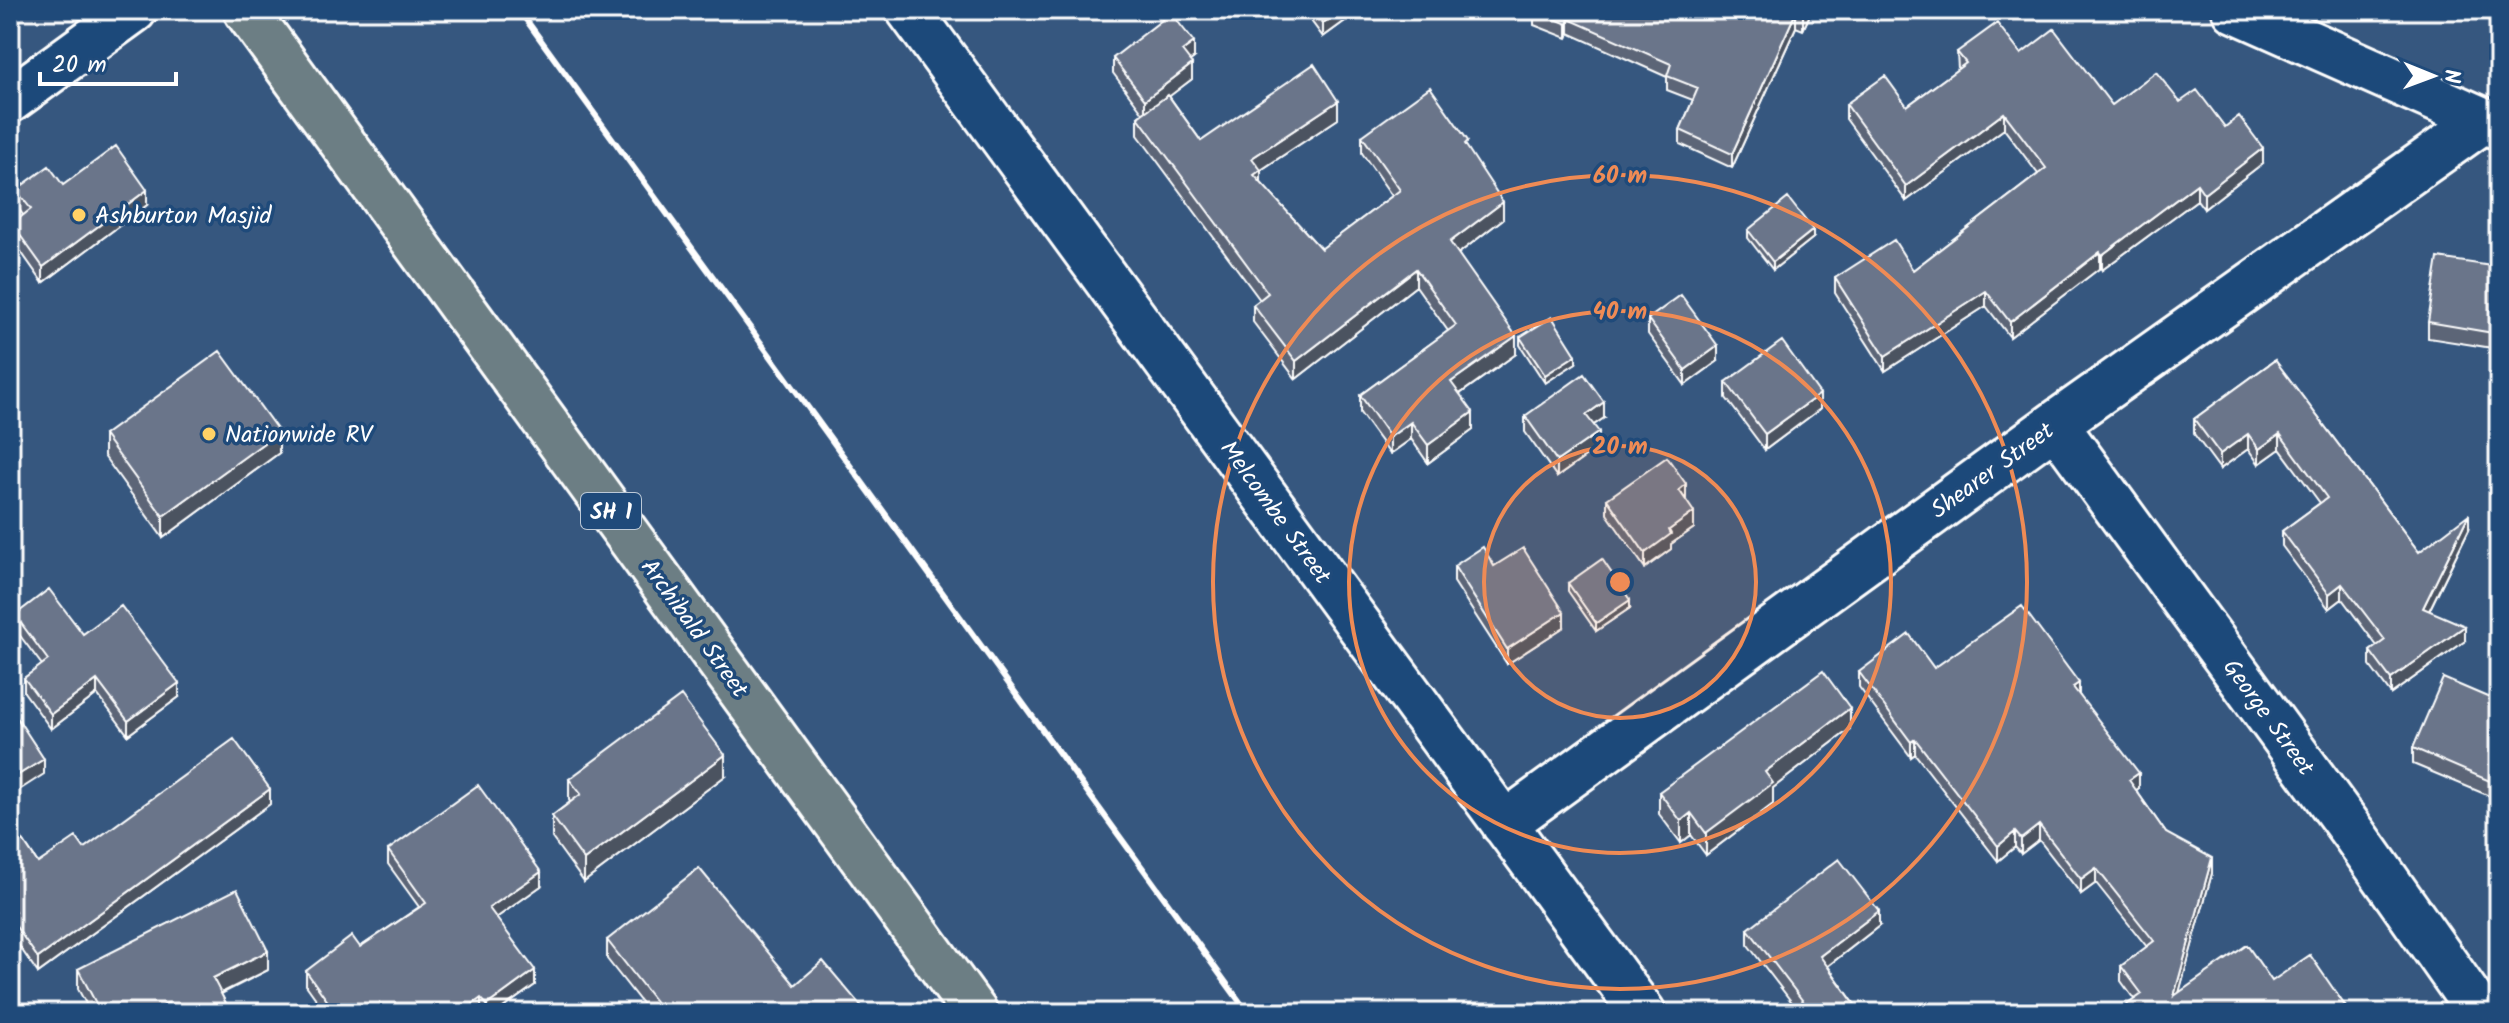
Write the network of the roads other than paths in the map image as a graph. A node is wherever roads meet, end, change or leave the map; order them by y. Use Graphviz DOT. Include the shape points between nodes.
graph roads {
  1 [pos="134,10"];
  2 [pos="246,10"];
  3 [pos="909,10"];
  4 [pos="2235,10"];
  5 [pos="10,100"];
  6 [pos="2491,124"];
  7 [pos="2055,424"];
  8 [pos="1504,824"];
  9 [pos="975,1013"];
  10 [pos="1643,1013"];
  11 [pos="2480,1013"];
  1 -- 5 [label="street"];
  2 -- 9 [label="highway, Archibald Street / SH 1"];
  3 -- 8 [label="street, Melcombe Street"];
  4 -- 6 [label="street"];
  6 -- 7 [label="street, Shearer Street"];
  7 -- 8 [label="street, Shearer Street"];
  7 -- 11 [label="street, George Street"];
  8 -- 10 [label="street, Melcombe Street"];
}
